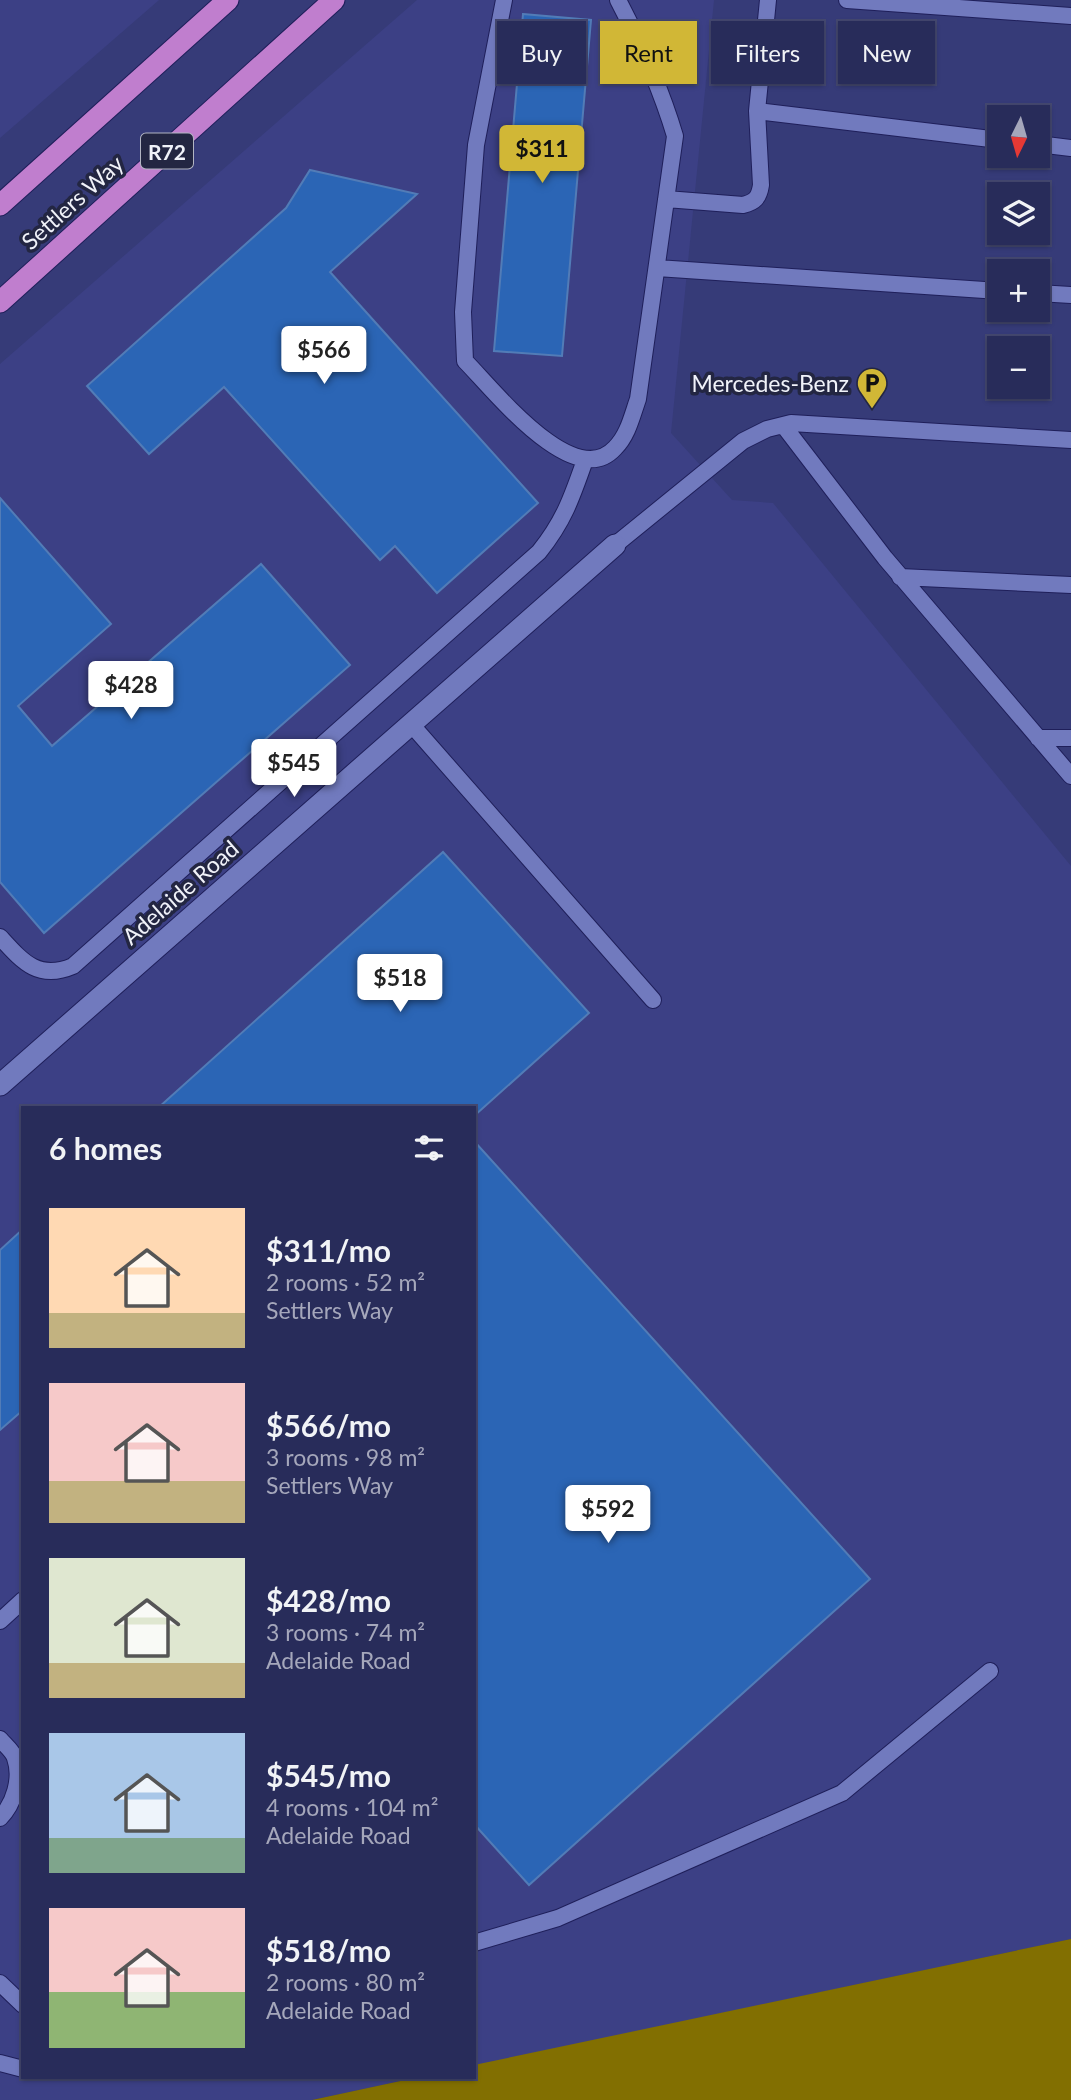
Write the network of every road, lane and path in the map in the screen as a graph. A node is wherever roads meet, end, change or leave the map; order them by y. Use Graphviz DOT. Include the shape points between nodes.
graph roads {
  1 [pos="228,0"];
  2 [pos="334,0"];
  3 [pos="505,0"];
  4 [pos="618,0"];
  5 [pos="768,0"];
  6 [pos="847,0"];
  7 [pos="1071,16"];
  8 [pos="757,111"];
  9 [pos="987,139"];
  10 [pos="1050,145"];
  11 [pos="1071,148"];
  12 [pos="666,199"];
  13 [pos="0,205"];
  14 [pos="657,268"];
  15 [pos="987,290"];
  16 [pos="1050,294"];
  17 [pos="1071,295"];
  18 [pos="0,302"];
  19 [pos="783,425"];
  20 [pos="1071,440"];
  21 [pos="585,460"];
  22 [pos="615,545"];
  23 [pos="900,577"];
  24 [pos="1071,586"];
  25 [pos="411,724"];
  26 [pos="1038,737"];
  27 [pos="1071,738"];
  28 [pos="1071,776"];
  29 [pos="0,937"];
  30 [pos="653,1000"];
  31 [pos="0,1085"];
  32 [pos="21,1602"];
  33 [pos="0,1621"];
  34 [pos="990,1671"];
  35 [pos="0,1739"];
  36 [pos="0,1818"];
  37 [pos="476,1942"];
  38 [pos="0,1983"];
  39 [pos="21,2003"];
  40 [pos="0,2063"];
  41 [pos="21,2068"];
  1 -- 13 [label="main road, Settlers Way"];
  2 -- 18 [label="main road, Settlers Way / R72"];
  3 -- 21 [label="lane" via="476,145 463,312 465,361 523,423"];
  4 -- 12 [label="lane" via="666,102 676,136"];
  5 -- 8 [label="lane"];
  6 -- 7 [label="lane"];
  8 -- 9 [label="lane"];
  8 -- 12 [label="lane" via="761,186 754,202"];
  10 -- 11 [label="lane"];
  12 -- 14 [label="lane"];
  14 -- 15 [label="lane"];
  14 -- 21 [label="lane" via="638,399 627,431 604,457"];
  16 -- 17 [label="lane"];
  19 -- 20 [label="lane"];
  19 -- 22 [label="lane" via="743,441"];
  19 -- 23 [label="lane"];
  21 -- 29 [label="lane" via="569,507 539,552 73,967 58,972 34,968"];
  22 -- 25 [label="street, Adelaide Road"];
  23 -- 24 [label="lane"];
  23 -- 26 [label="lane"];
  25 -- 30 [label="lane"];
  25 -- 31 [label="street, Adelaide Road"];
  26 -- 27 [label="lane"];
  26 -- 28 [label="lane"];
  32 -- 33 [label="lane"];
  34 -- 37 [label="lane" via="842,1793 558,1918"];
  35 -- 36 [label="lane" via="15,1757 16,1781 14,1798"];
  38 -- 39 [label="lane"];
  40 -- 41 [label="lane"];
}
